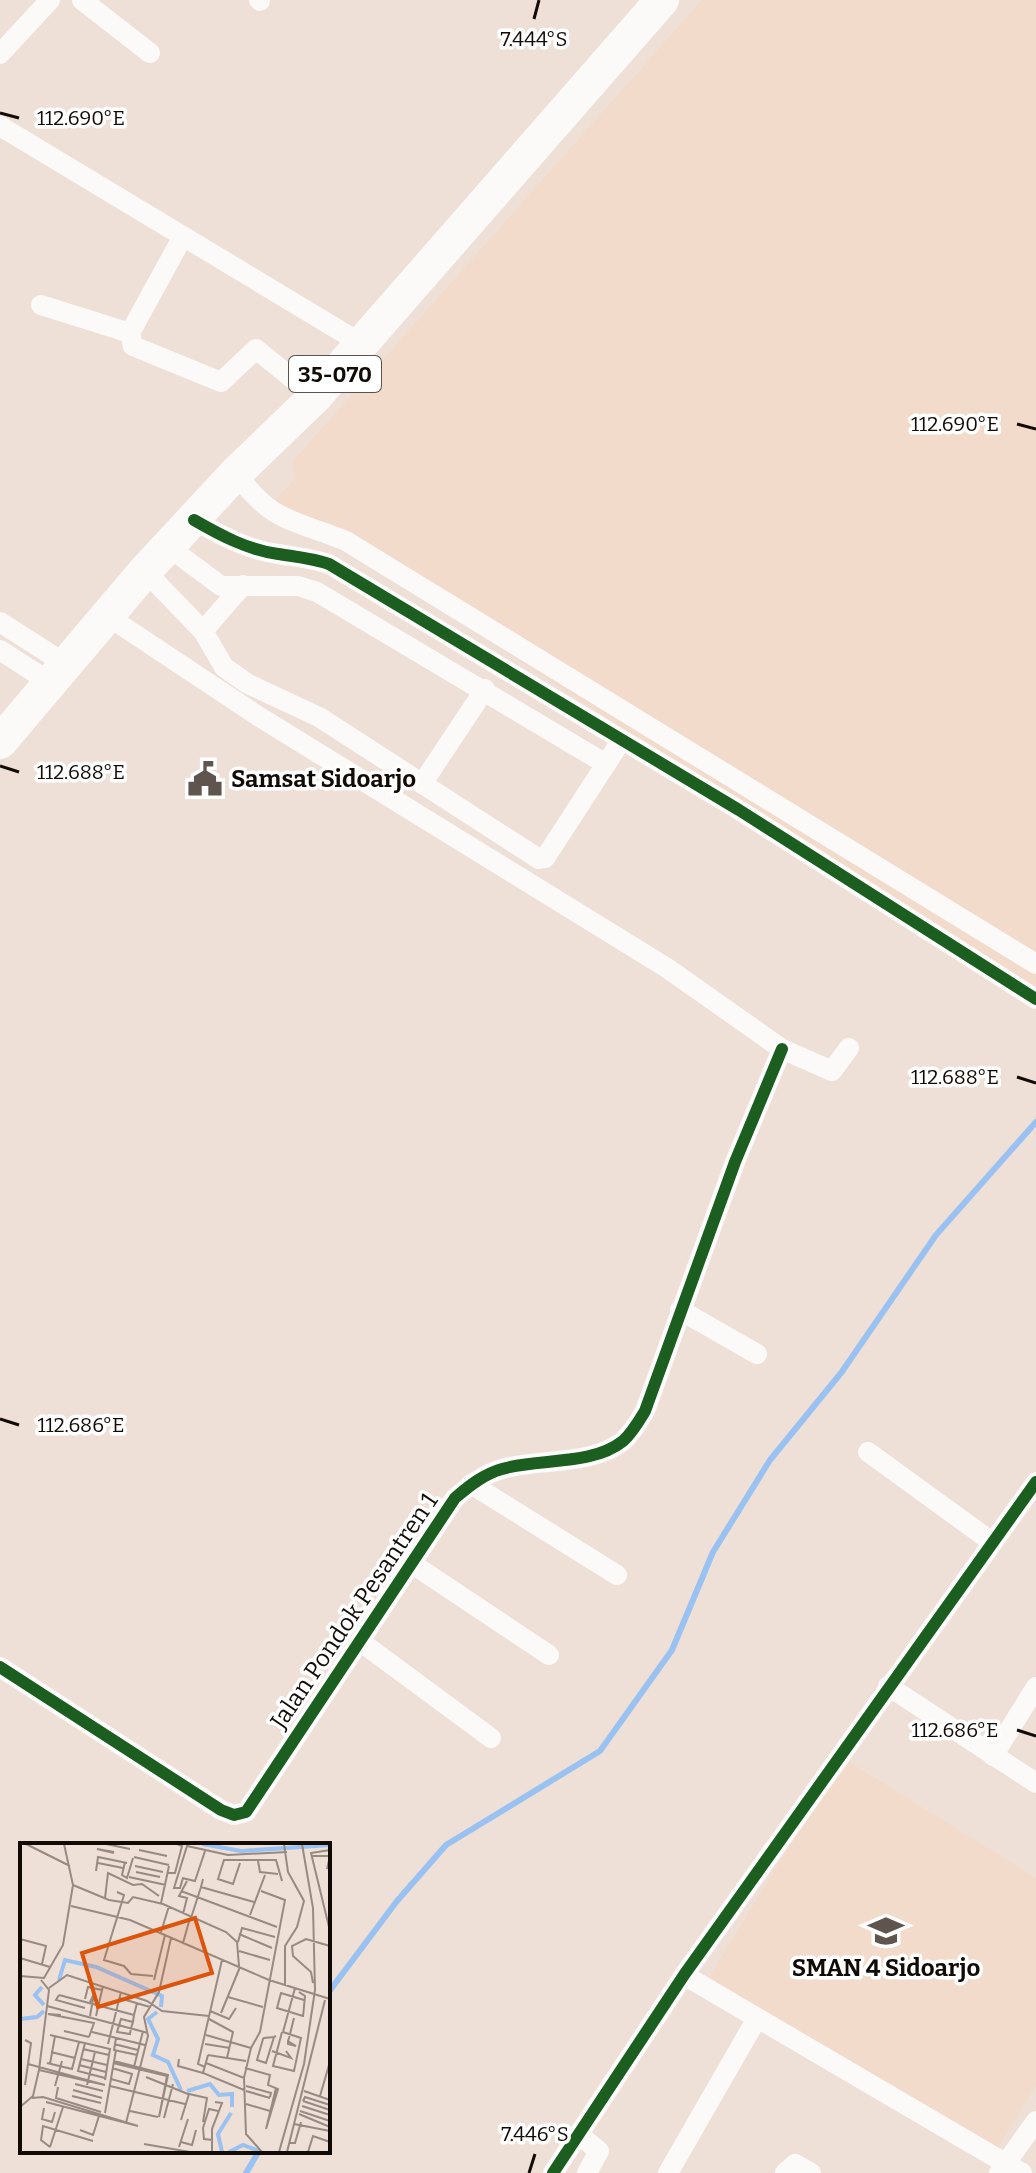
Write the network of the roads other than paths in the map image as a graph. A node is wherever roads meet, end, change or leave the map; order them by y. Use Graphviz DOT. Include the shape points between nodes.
graph roads {
  1 [pos="50,0"];
  2 [pos="82,0"];
  3 [pos="662,0"];
  4 [pos="150,53"];
  5 [pos="0,54"];
  6 [pos="0,126"];
  7 [pos="182,238"];
  8 [pos="41,305"];
  9 [pos="130,333"];
  10 [pos="362,344"];
  11 [pos="315,397"];
  12 [pos="236,473"];
  13 [pos="194,520"];
  14 [pos="170,548"];
  15 [pos="145,571"];
  16 [pos="243,585"];
  17 [pos="106,615"];
  18 [pos="0,622"];
  19 [pos="203,631"];
  20 [pos="0,650"];
  21 [pos="56,672"];
  22 [pos="485,689"];
  23 [pos="622,708"];
  24 [pos="614,736"];
  25 [pos="0,742"];
  26 [pos="606,764"];
  27 [pos="422,784"];
  28 [pos="752,789"];
  29 [pos="739,810"];
  30 [pos="1036,964"];
  31 [pos="1032,988"];
  32 [pos="849,1048"];
  33 [pos="782,1049"];
  34 [pos="680,1310"];
  35 [pos="757,1354"];
  36 [pos="868,1452"];
  37 [pos="1036,1482"];
  38 [pos="471,1484"];
  39 [pos="992,1542"];
  40 [pos="411,1563"];
  41 [pos="617,1575"];
  42 [pos="361,1642"];
  43 [pos="549,1655"];
  44 [pos="0,1667"];
  45 [pos="888,1686"];
  46 [pos="1036,1687"];
  47 [pos="491,1738"];
  48 [pos="993,1756"];
  49 [pos="1036,1783"];
  50 [pos="684,1975"];
  51 [pos="756,2020"];
  52 [pos="1036,2121"];
  53 [pos="578,2134"];
  54 [pos="1009,2170"];
  55 [pos="553,2173"];
  56 [pos="587,2173"];
  57 [pos="668,2173"];
  58 [pos="785,2173"];
  59 [pos="811,2173"];
  1 -- 5 [label="street"];
  2 -- 4 [label="street"];
  3 -- 10 [label="main road, 35-070"];
  6 -- 7 [label="street"];
  7 -- 9 [label="street"];
  7 -- 10 [label="street"];
  8 -- 9 [label="street"];
  9 -- 11 [label="street" via="133,346 213,381 227,380 256,349"];
  10 -- 11 [label="main road, 35-070"];
  11 -- 12 [label="main road, 35-070"];
  12 -- 13 [label="main road, 35-070"];
  12 -- 23 [label="street" via="267,510 346,541"];
  13 -- 14 [label="main road, 35-070"];
  13 -- 24 [label="street" via="249,547 329,564"];
  14 -- 15 [label="main road, 35-070"];
  14 -- 16 [label="street" via="215,584"];
  15 -- 17 [label="main road, 35-070"];
  15 -- 19 [label="street"];
  16 -- 19 [label="street"];
  16 -- 22 [label="street" via="298,586 317,592"];
  17 -- 21 [label="main road, 35-070"];
  17 -- 33 [label="street" via="258,716 667,968"];
  18 -- 21 [label="street"];
  19 -- 27 [label="street" via="224,667 319,717"];
  20 -- 21 [label="street"];
  21 -- 25 [label="main road, 35-070"];
  22 -- 26 [label="street"];
  22 -- 27 [label="street"];
  23 -- 24 [label="street"];
  23 -- 28 [label="street"];
  24 -- 26 [label="street"];
  24 -- 29 [label="street"];
  26 -- 27 [label="street" via="545,858 529,855"];
  28 -- 29 [label="street"];
  28 -- 30 [label="street"];
  29 -- 31 [label="street"];
  32 -- 33 [label="street" via="832,1071"];
  33 -- 34 [label="street, Jalan Pondok Pesantren 1"];
  34 -- 35 [label="street"];
  34 -- 38 [label="street, Jalan Pondok Pesantren 1" via="645,1411 622,1442 591,1454 501,1469"];
  36 -- 39 [label="street"];
  37 -- 39 [label="street"];
  38 -- 40 [label="street, Jalan Pondok Pesantren 1" via="455,1498"];
  38 -- 41 [label="street"];
  39 -- 45 [label="street"];
  40 -- 42 [label="street, Jalan Pondok Pesantren 1"];
  40 -- 43 [label="street"];
  42 -- 44 [label="street, Jalan Pondok Pesantren 1" via="246,1812 234,1815"];
  42 -- 47 [label="street"];
  45 -- 48 [label="street"];
  45 -- 50 [label="street"];
  46 -- 48 [label="street"];
  48 -- 49 [label="street"];
  50 -- 51 [label="street"];
  50 -- 53 [label="street"];
  51 -- 54 [label="street"];
  51 -- 57 [label="street"];
  52 -- 54 [label="street"];
  53 -- 55 [label="street"];
  53 -- 56 [label="street" via="599,2151"];
  58 -- 59 [label="street" via="795,2164"];
}
